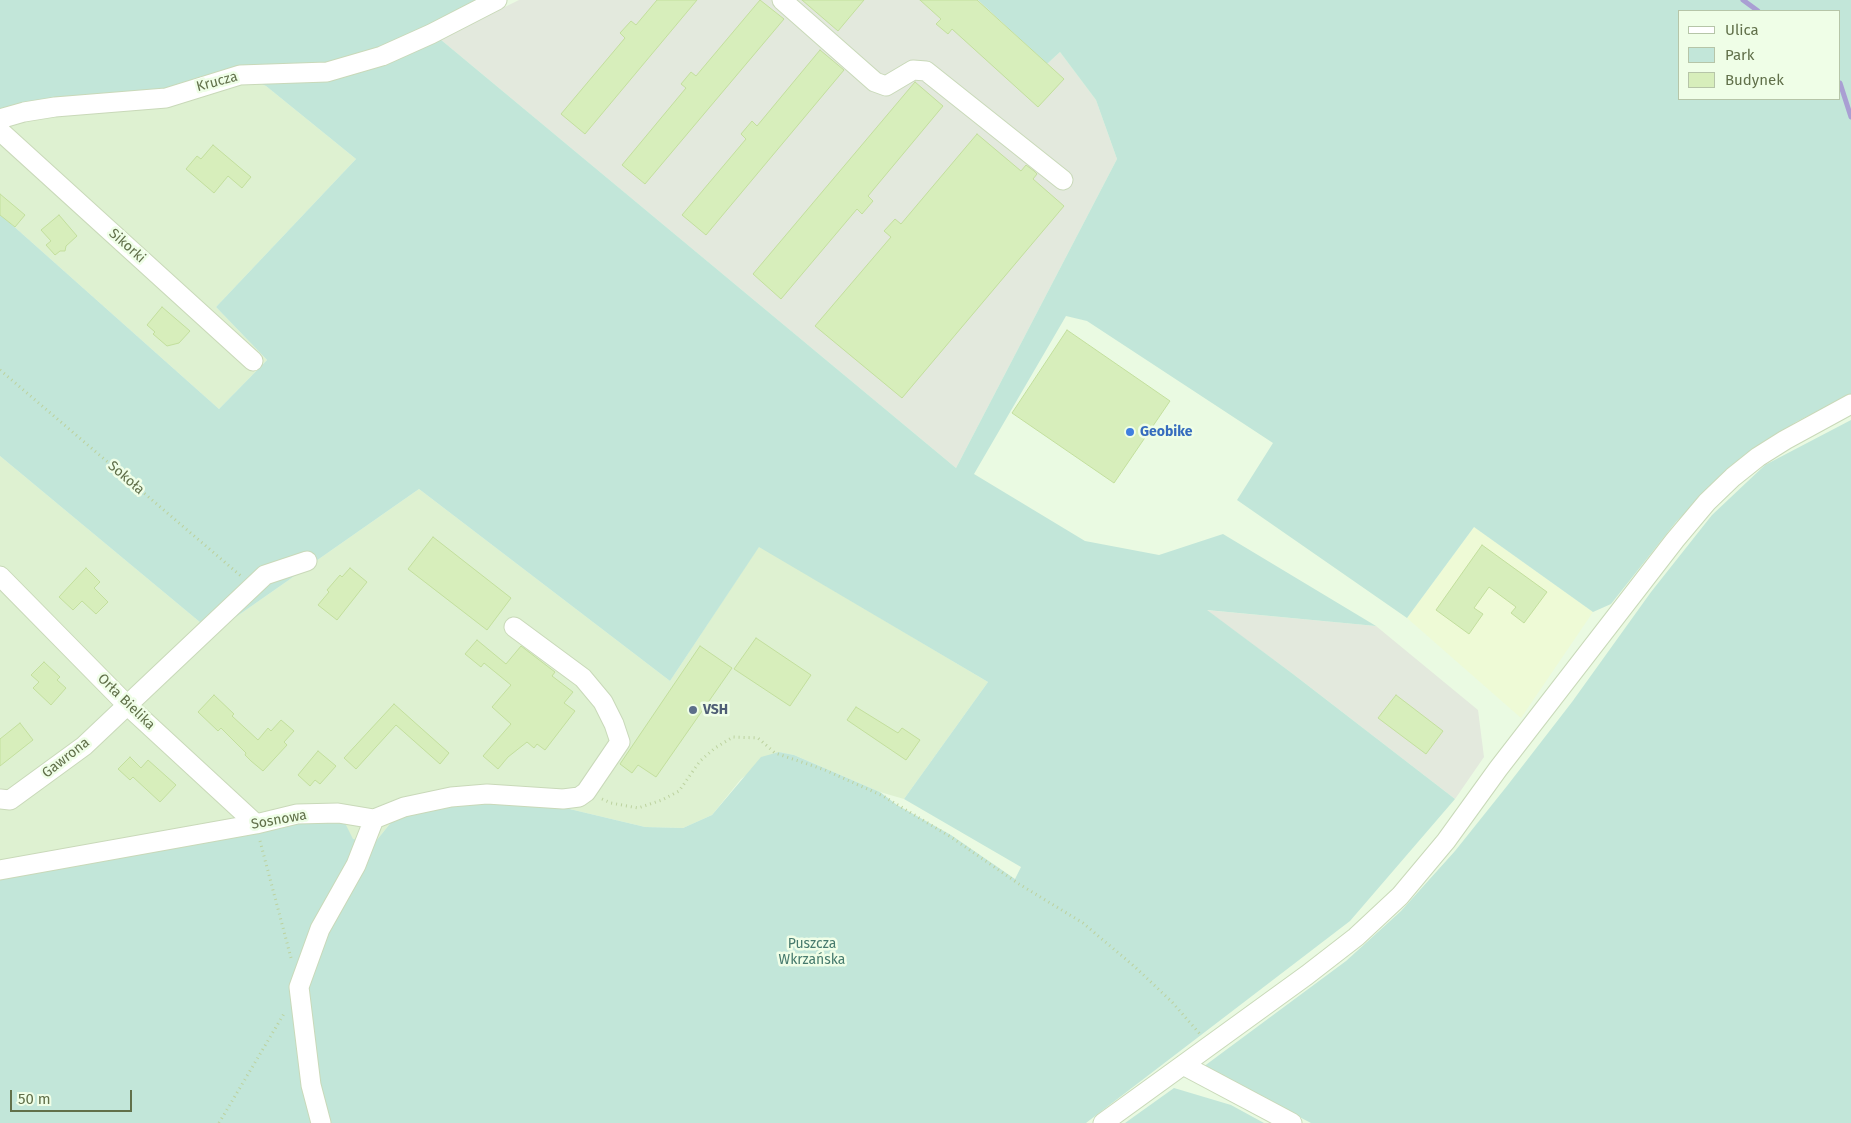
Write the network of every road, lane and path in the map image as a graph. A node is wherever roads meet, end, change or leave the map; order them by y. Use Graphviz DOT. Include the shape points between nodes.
graph roads {
  1 [pos="497,0"];
  2 [pos="782,0"];
  3 [pos="0,119"];
  4 [pos="0,131"];
  5 [pos="1063,180"];
  6 [pos="253,361"];
  7 [pos="0,370"];
  8 [pos="1851,404"];
  9 [pos="307,561"];
  10 [pos="0,576"];
  11 [pos="252,586"];
  12 [pos="514,627"];
  13 [pos="126,704"];
  14 [pos="586,792"];
  15 [pos="0,799"];
  16 [pos="374,819"];
  17 [pos="256,824"];
  18 [pos="0,870"];
  19 [pos="292,958"];
  20 [pos="299,987"];
  21 [pos="1210,1046"];
  22 [pos="1183,1065"];
  23 [pos="219,1123"];
  24 [pos="321,1123"];
  25 [pos="1103,1123"];
  26 [pos="1292,1123"];
  1 -- 3 [label="street, Krucza" via="382,56 327,72 240,75 166,98 55,107"];
  2 -- 5 [label="street" via="875,82 886,86 913,70 926,71"];
  4 -- 6 [label="street, Sikorki"];
  7 -- 11 [label="path, Sokoła"];
  8 -- 21 [label="street" via="1758,457 1707,502 1400,896 1356,937"];
  9 -- 11 [label="street, Gawrona" via="265,575"];
  10 -- 13 [label="street, Orła Bielika"];
  11 -- 13 [label="street, Gawrona" via="149,686"];
  12 -- 14 [label="street" via="583,678 603,702 614,724 620,742"];
  13 -- 15 [label="street, Gawrona" via="84,746 10,800"];
  13 -- 17 [label="street, Orła Bielika"];
  14 -- 16 [label="street" via="579,797 563,799 488,794 451,797 404,807"];
  14 -- 21 [label="path" via="611,803 638,808 678,791 700,761 733,737 758,738 775,752 826,770 883,796 1083,923 1172,1002"];
  16 -- 17 [label="street, Sosnowa" via="338,813 298,814"];
  16 -- 20 [label="street" via="356,865 320,929"];
  17 -- 18 [label="street, Sosnowa"];
  17 -- 19 [label="path"];
  20 -- 23 [label="path"];
  20 -- 24 [label="street" via="311,1085"];
  21 -- 22 [label="street"];
  22 -- 25 [label="street"];
  22 -- 26 [label="street"];
}
